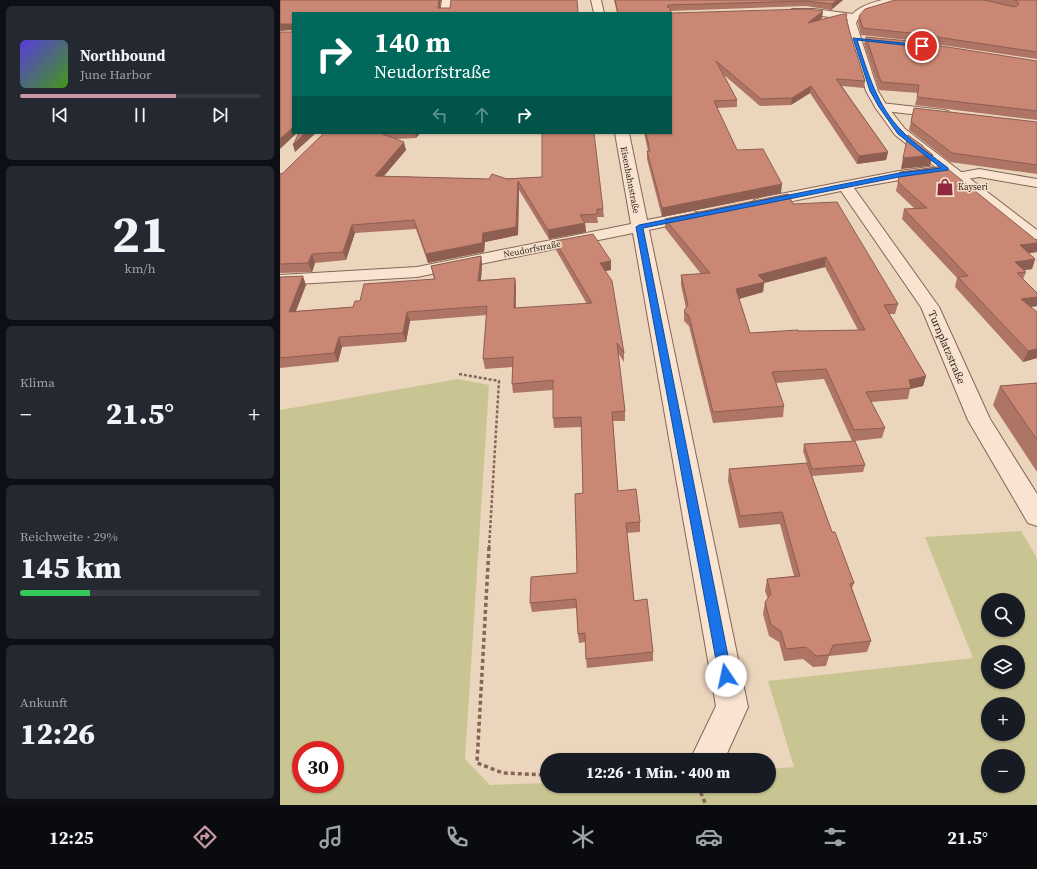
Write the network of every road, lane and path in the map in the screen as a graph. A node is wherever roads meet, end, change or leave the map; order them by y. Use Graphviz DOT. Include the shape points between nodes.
graph roads {
  1 [pos="447,0"];
  2 [pos="596,0"];
  3 [pos="893,0"];
  4 [pos="799,4"];
  5 [pos="806,11"];
  6 [pos="445,12"];
  7 [pos="599,12"];
  8 [pos="782,12"];
  9 [pos="853,17"];
  10 [pos="881,107"];
  11 [pos="958,116"];
  12 [pos="622,134"];
  13 [pos="952,173"];
  14 [pos="1037,183"];
  15 [pos="845,186"];
  16 [pos="746,206"];
  17 [pos="708,213"];
  18 [pos="639,227"];
  19 [pos="1037,238"];
  20 [pos="280,280"];
  21 [pos="459,374"];
  22 [pos="1037,516"];
  23 [pos="710,753"];
  24 [pos="540,775"];
  25 [pos="701,793"];
  26 [pos="706,805"];
  1 -- 6 [label="street"];
  2 -- 7 [label="street"];
  3 -- 9 [label="street" via="861,11"];
  4 -- 5 [label="street"];
  5 -- 8 [label="street"];
  5 -- 9 [label="street"];
  9 -- 10 [label="street" via="851,24 861,39 872,91"];
  10 -- 11 [label="street"];
  10 -- 13 [label="street" via="900,132"];
  12 -- 18 [label="street, Eisenbahnstraße"];
  13 -- 14 [label="street" via="979,173"];
  13 -- 15 [label="street" via="899,175"];
  13 -- 19 [label="street"];
  15 -- 16 [label="street"];
  15 -- 22 [label="street, Turnplatzstraße" via="930,307 979,420"];
  17 -- 18 [label="street, Neudorfstraße"];
  18 -- 20 [label="street, Neudorfstraße" via="417,272"];
  18 -- 23 [label="street, Eisenbahnstraße" via="732,706"];
  21 -- 24 [label="path" via="499,381 477,763 504,773"];
  25 -- 26 [label="path"];
}
